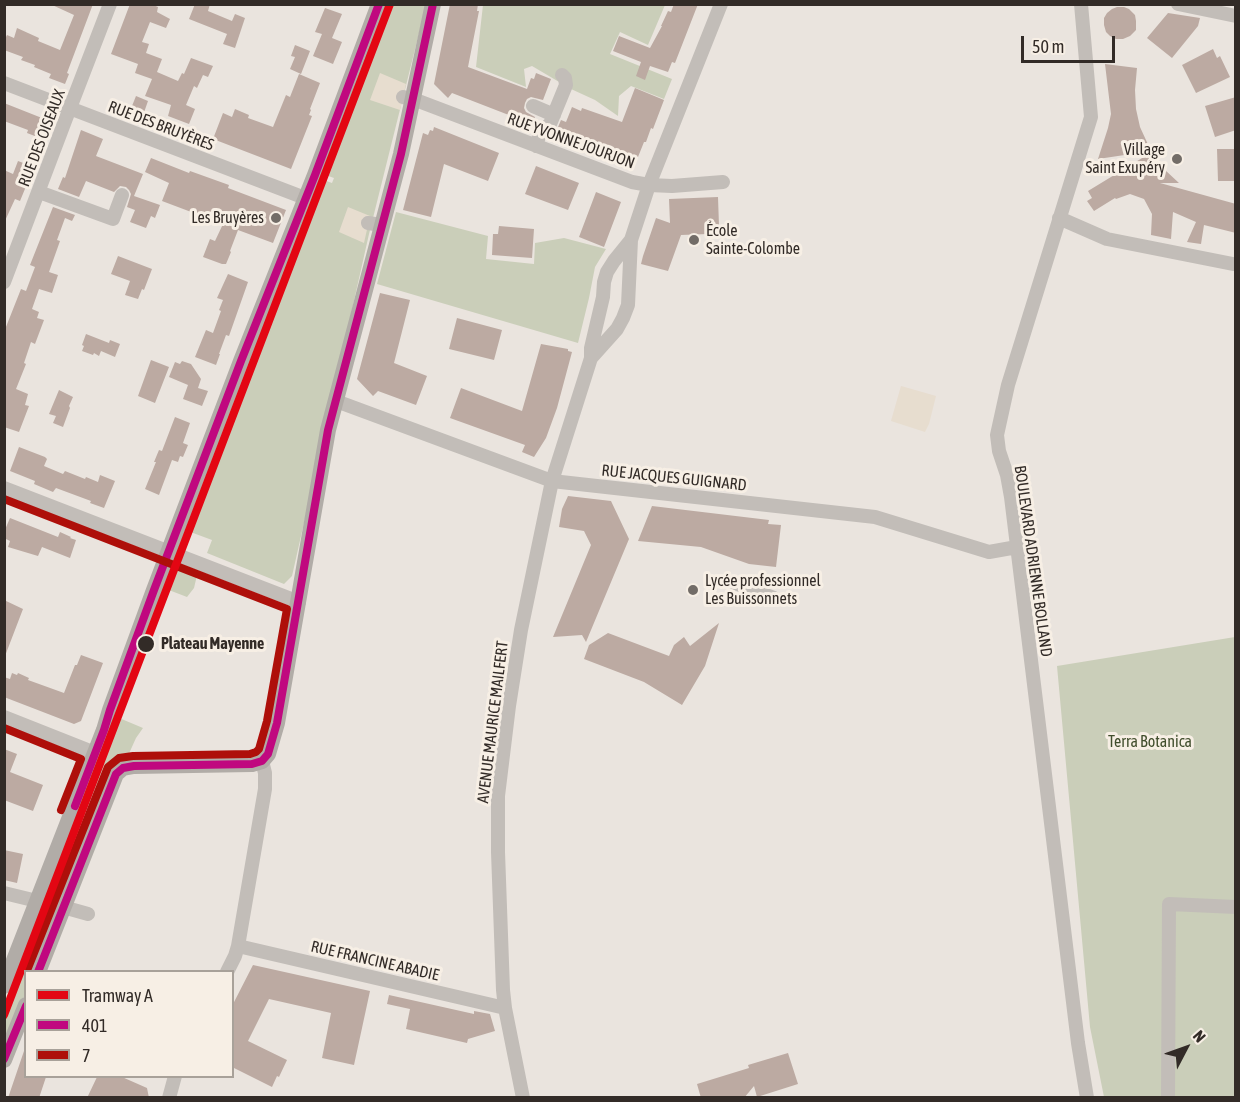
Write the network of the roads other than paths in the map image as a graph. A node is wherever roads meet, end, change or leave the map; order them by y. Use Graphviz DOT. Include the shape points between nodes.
graph roads {
  1 [pos="110,4"];
  2 [pos="379,4"];
  3 [pos="433,4"];
  4 [pos="721,4"];
  5 [pos="1081,4"];
  6 [pos="1178,4"];
  7 [pos="1236,16"];
  8 [pos="562,75"];
  9 [pos="4,84"];
  10 [pos="408,98"];
  11 [pos="533,106"];
  12 [pos="70,109"];
  13 [pos="558,116"];
  14 [pos="536,146"];
  15 [pos="723,182"];
  16 [pos="649,185"];
  17 [pos="39,192"];
  18 [pos="122,195"];
  19 [pos="305,198"];
  20 [pos="1059,218"];
  21 [pos="631,240"];
  22 [pos="1233,264"];
  23 [pos="4,282"];
  24 [pos="591,358"];
  25 [pos="336,401"];
  26 [pos="552,481"];
  27 [pos="4,488"];
  28 [pos="1017,547"];
  29 [pos="169,553"];
  30 [pos="735,583"];
  31 [pos="774,598"];
  32 [pos="299,602"];
  33 [pos="4,717"];
  34 [pos="95,753"];
  35 [pos="262,760"];
  36 [pos="4,893"];
  37 [pos="37,901"];
  38 [pos="1236,906"];
  39 [pos="63,907"];
  40 [pos="88,914"];
  41 [pos="238,946"];
  42 [pos="39,970"];
  43 [pos="228,970"];
  44 [pos="4,986"];
  45 [pos="504,1008"];
  46 [pos="24,1010"];
  47 [pos="4,1060"];
  48 [pos="175,1078"];
  49 [pos="169,1098"];
  50 [pos="523,1098"];
  51 [pos="1087,1098"];
  52 [pos="1168,1098"];
  1 -- 12 [label="street, RUE DES OISEAUX"];
  2 -- 19 [label="main road"];
  3 -- 10 [label="main road"];
  4 -- 16 [label="street, AVENUE MAURICE MAILFERT"];
  5 -- 20 [label="street, BOULEVARD ADRIENNE BOLLAND" via="1091,117"];
  6 -- 7 [label="street"];
  8 -- 13 [label="street" via="566,85"];
  9 -- 12 [label="street, RUE DES BRUYÈRES"];
  10 -- 14 [label="street, RUE YVONNE JOURJON"];
  10 -- 25 [label="main road" via="401,154 375,224"];
  11 -- 13 [label="street"];
  12 -- 17 [label="street, RUE DES OISEAUX"];
  12 -- 19 [label="street, RUE DES BRUYÈRES"];
  13 -- 14 [label="street" via="540,133"];
  14 -- 16 [label="street, RUE YVONNE JOURJON"];
  15 -- 16 [label="street, RUE YVONNE JOURJON"];
  16 -- 21 [label="street, AVENUE MAURICE MAILFERT"];
  17 -- 18 [label="street" via="113,219"];
  17 -- 23 [label="street, RUE DES OISEAUX"];
  19 -- 29 [label="main road"];
  20 -- 22 [label="street" via="1107,239"];
  20 -- 28 [label="street, BOULEVARD ADRIENNE BOLLAND" via="997,435"];
  21 -- 24 [label="street, AVENUE MAURICE MAILFERT" via="607,272"];
  21 -- 24 [label="street, AVENUE MAURICE MAILFERT" via="628,305 618,329"];
  24 -- 26 [label="street, AVENUE MAURICE MAILFERT"];
  25 -- 26 [label="street, RUE JACQUES GUIGNARD"];
  25 -- 32 [label="main road"];
  26 -- 28 [label="street, RUE JACQUES GUIGNARD" via="875,516 989,552"];
  26 -- 45 [label="street, AVENUE MAURICE MAILFERT" via="521,630 498,796"];
  27 -- 29 [label="street"];
  28 -- 51 [label="street, BOULEVARD ADRIENNE BOLLAND"];
  29 -- 32 [label="street"];
  29 -- 34 [label="main road"];
  30 -- 31 [label="street"];
  32 -- 35 [label="main road" via="277,723 268,754"];
  33 -- 34 [label="street"];
  34 -- 37 [label="main road"];
  35 -- 39 [label="main road" via="252,764 123,768 116,774"];
  35 -- 41 [label="street" via="265,789"];
  36 -- 37 [label="street"];
  37 -- 44 [label="main road"];
  38 -- 52 [label="street" via="1169,904"];
  39 -- 40 [label="street"];
  39 -- 42 [label="main road"];
  41 -- 43 [label="street"];
  41 -- 45 [label="street, RUE FRANCINE ABADIE"];
  45 -- 50 [label="street, AVENUE MAURICE MAILFERT"];
  46 -- 47 [label="main road"];
  48 -- 49 [label="street"];
}
